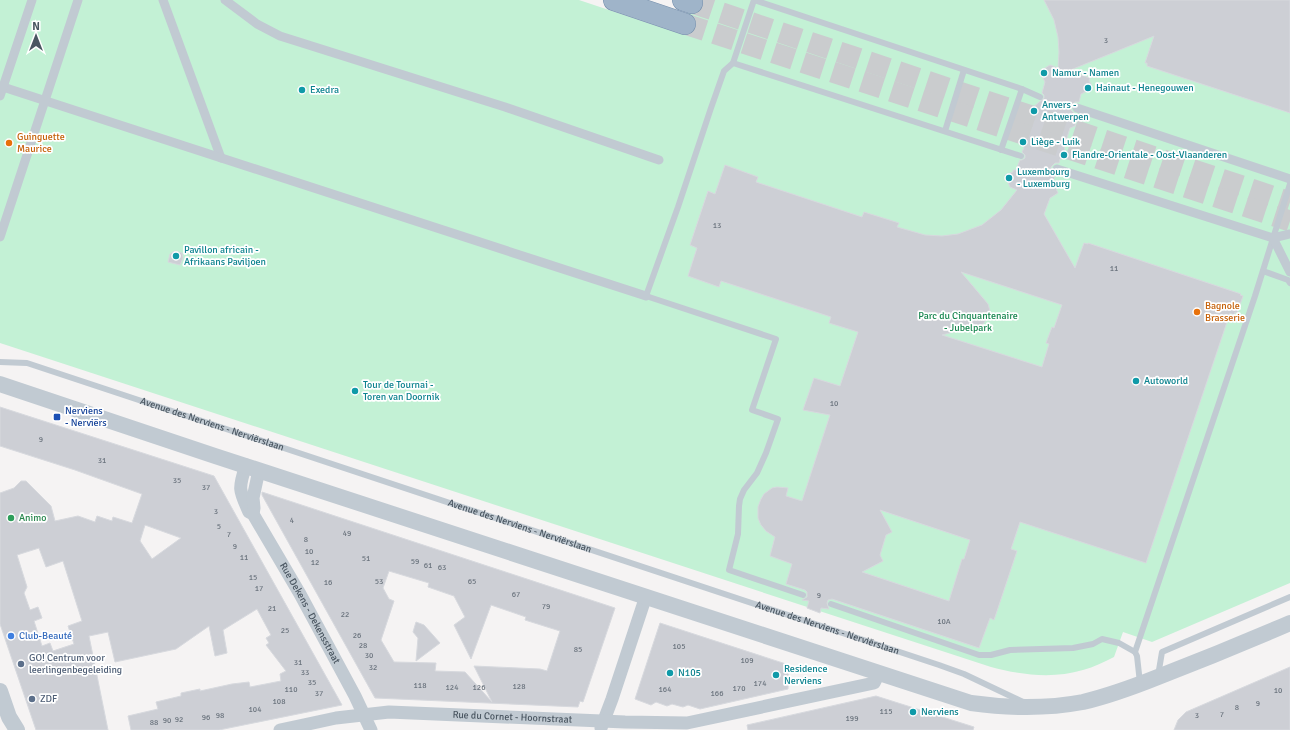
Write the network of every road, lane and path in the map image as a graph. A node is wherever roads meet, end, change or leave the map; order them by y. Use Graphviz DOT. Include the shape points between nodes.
graph roads {
  1 [pos="32,0"];
  2 [pos="78,0"];
  3 [pos="162,0"];
  4 [pos="225,0"];
  5 [pos="614,0"];
  6 [pos="685,24"];
  7 [pos="733,62"];
  8 [pos="964,70"];
  9 [pos="3,87"];
  10 [pos="1022,89"];
  11 [pos="0,96"];
  12 [pos="1040,97"];
  13 [pos="46,101"];
  14 [pos="1077,108"];
  15 [pos="944,132"];
  16 [pos="1001,150"];
  17 [pos="1021,156"];
  18 [pos="221,158"];
  19 [pos="658,160"];
  20 [pos="1057,168"];
  21 [pos="1290,180"];
  22 [pos="1290,184"];
  23 [pos="1290,234"];
  24 [pos="0,237"];
  25 [pos="1273,238"];
  26 [pos="1263,271"];
  27 [pos="1290,272"];
  28 [pos="1290,284"];
  29 [pos="646,296"];
  30 [pos="0,362"];
  31 [pos="0,384"];
  32 [pos="252,468"];
  33 [pos="803,595"];
  34 [pos="646,596"];
  35 [pos="1290,597"];
  36 [pos="831,604"];
  37 [pos="1290,623"];
  38 [pos="1135,652"];
  39 [pos="879,673"];
  40 [pos="1158,677"];
  41 [pos="1140,684"];
  42 [pos="0,691"];
  43 [pos="1034,707"];
  44 [pos="364,714"];
  45 [pos="12,726"];
  46 [pos="602,726"];
  47 [pos="280,730"];
  48 [pos="370,730"];
  1 -- 9 [label="street"];
  2 -- 13 [label="street"];
  3 -- 18 [label="street"];
  4 -- 19 [label="street" via="257,24 280,36 505,107"];
  5 -- 6 [label="highway"];
  7 -- 8 [label="lane" via="754,0"];
  7 -- 15 [label="lane"];
  7 -- 29 [label="lane" via="721,79"];
  8 -- 10 [label="lane"];
  8 -- 15 [label="lane"];
  9 -- 11 [label="street"];
  9 -- 13 [label="street"];
  10 -- 12 [label="lane"];
  10 -- 16 [label="lane"];
  13 -- 18 [label="street"];
  13 -- 24 [label="street"];
  14 -- 21 [label="street"];
  15 -- 16 [label="lane"];
  16 -- 17 [label="lane"];
  18 -- 29 [label="street"];
  20 -- 25 [label="street"];
  22 -- 25 [label="lane"];
  23 -- 25 [label="street"];
  25 -- 26 [label="lane"];
  25 -- 27 [label="street"];
  26 -- 28 [label="lane" via="1288,280"];
  26 -- 38 [label="lane"];
  29 -- 33 [label="lane" via="776,339 752,410 778,419 764,459 740,499 738,534 729,570"];
  30 -- 43 [label="lane, Avenue des Nerviens - Nerviërslaan" via="27,363 932,663 964,674"];
  31 -- 32 [label="street, Avenue des Nerviens - Nerviërslaan"];
  32 -- 34 [label="street, Avenue des Nerviens - Nerviërslaan"];
  32 -- 44 [label="street, Rue Dekens - Dekensstraat" via="240,483 240,492 249,512 253,514 300,594"];
  34 -- 39 [label="street, Avenue des Nerviens - Nerviërslaan"];
  34 -- 46 [label="street"];
  35 -- 40 [label="lane" via="1162,652"];
  36 -- 38 [label="lane" via="979,655 1010,650 1073,648 1093,644 1102,639 1119,643"];
  37 -- 40 [label="street, Avenue des Nerviens - Nerviërslaan"];
  38 -- 41 [label="lane"];
  39 -- 43 [label="street, Avenue des Nerviens - Nerviërslaan" via="971,703"];
  39 -- 46 [label="street, Rue du Cornet - Hoornstraat" via="874,683 687,723"];
  40 -- 41 [label="street, Avenue des Nerviens - Nerviërslaan"];
  41 -- 43 [label="street, Avenue des Nerviens - Nerviërslaan" via="1083,702"];
  42 -- 45 [label="street"];
  44 -- 46 [label="street, Rue du Cornet - Hoornstraat" via="389,712"];
  44 -- 47 [label="street, Rue du Cornet - Hoornstraat"];
  44 -- 48 [label="street, Rue Dekens - Dekensstraat"];
}
